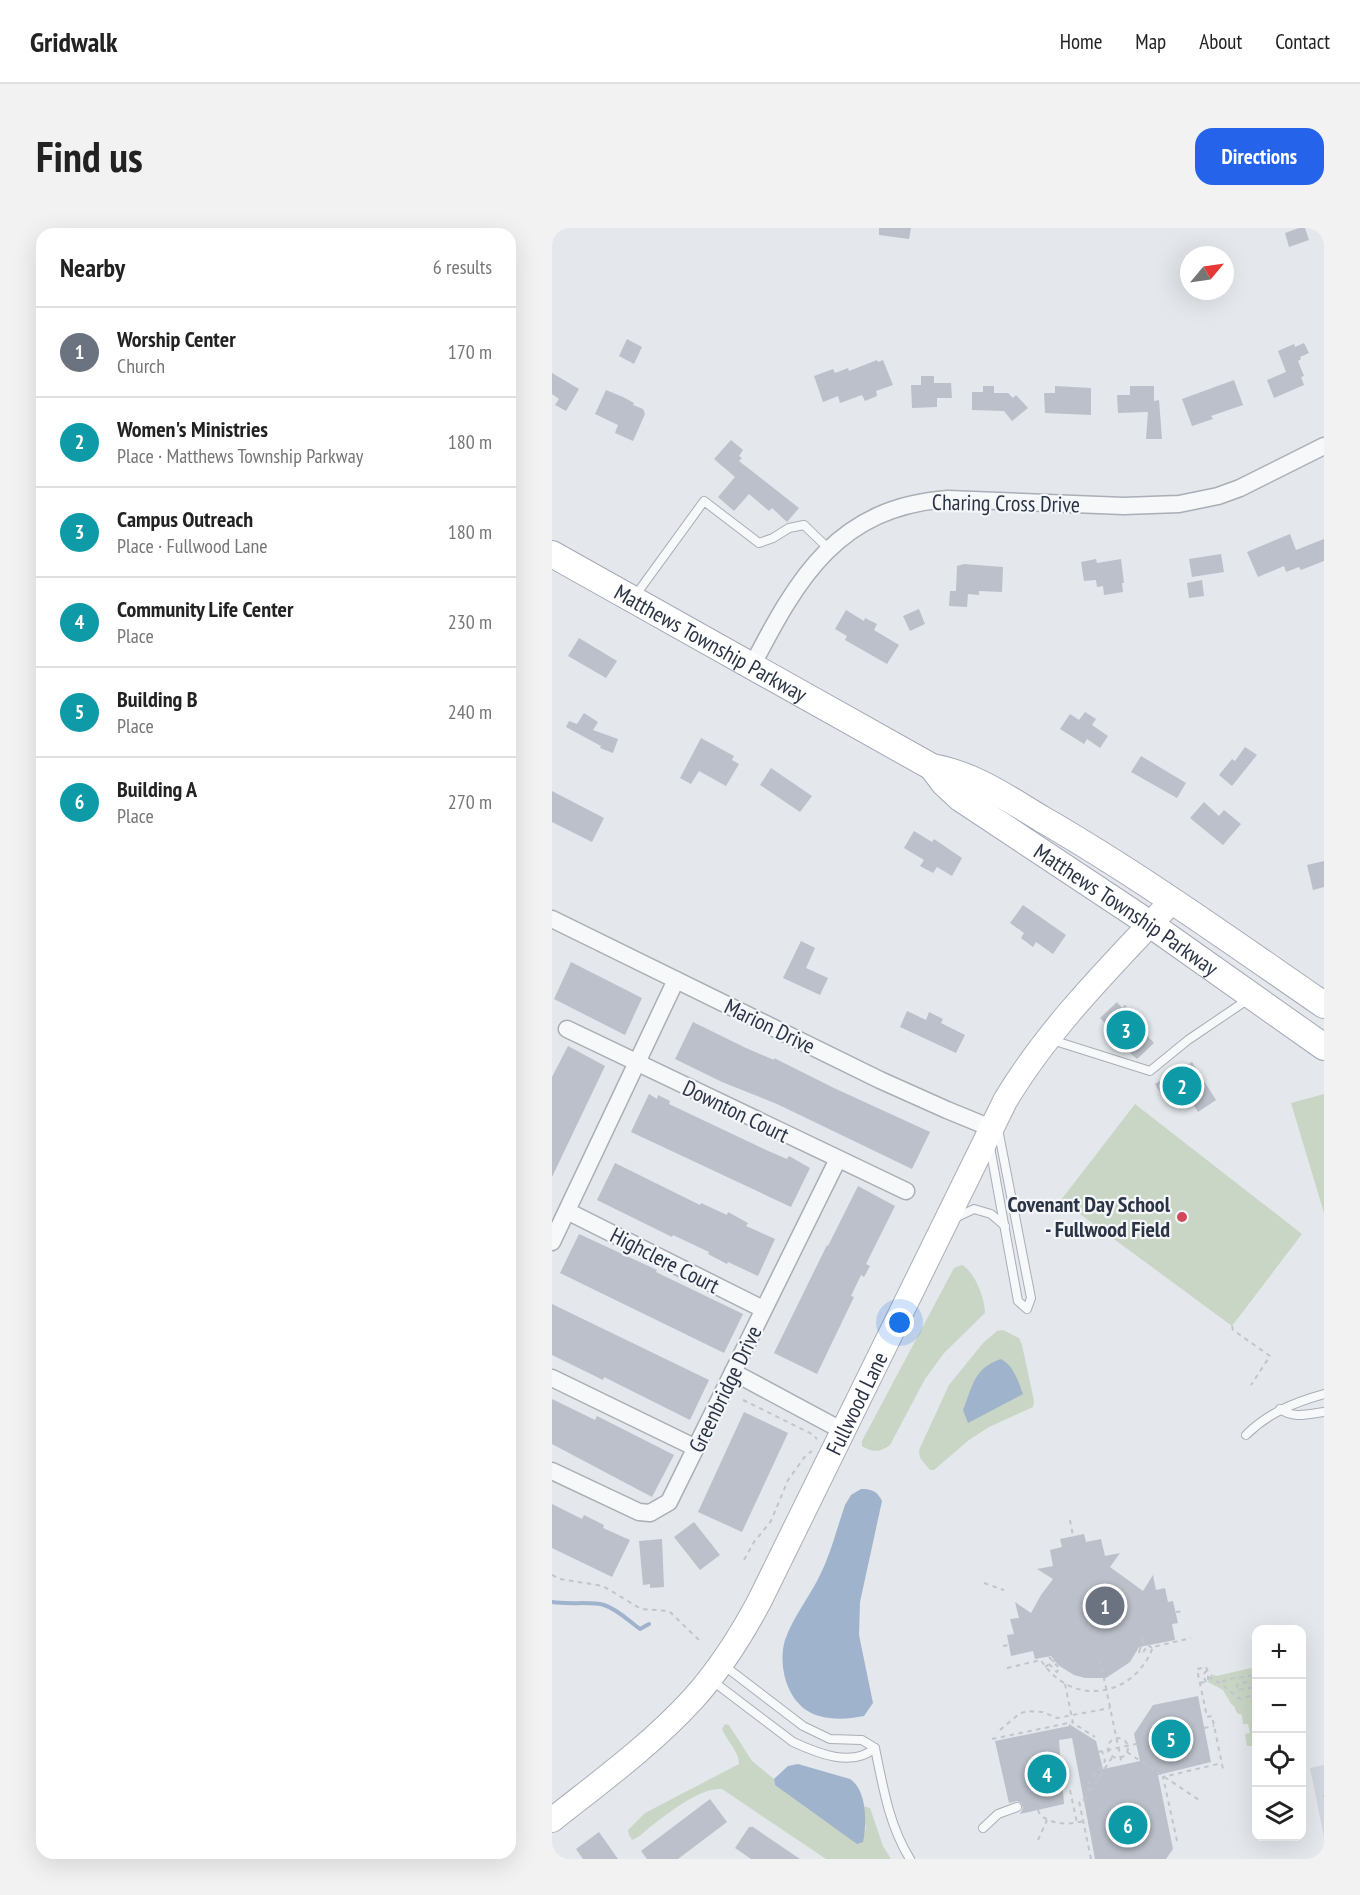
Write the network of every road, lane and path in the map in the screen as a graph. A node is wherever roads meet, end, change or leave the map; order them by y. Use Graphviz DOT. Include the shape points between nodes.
graph roads {
  1 [pos="1324,446"];
  2 [pos="829,549"];
  3 [pos="555,562"];
  4 [pos="632,600"];
  5 [pos="752,666"];
  6 [pos="932,767"];
  7 [pos="1172,901"];
  8 [pos="552,919"];
  9 [pos="1150,924"];
  10 [pos="676,980"];
  11 [pos="1253,996"];
  12 [pos="1324,1005"];
  13 [pos="567,1029"];
  14 [pos="1047,1039"];
  15 [pos="1321,1048"];
  16 [pos="638,1064"];
  17 [pos="992,1127"];
  18 [pos="838,1159"];
  19 [pos="906,1191"];
  20 [pos="567,1210"];
  21 [pos="1005,1226"];
  22 [pos="942,1229"];
  23 [pos="552,1242"];
  24 [pos="763,1309"];
  25 [pos="1232,1326"];
  26 [pos="733,1372"];
  27 [pos="552,1378"];
  28 [pos="1251,1385"];
  29 [pos="1324,1394"];
  30 [pos="743,1400"];
  31 [pos="1280,1409"];
  32 [pos="1324,1412"];
  33 [pos="843,1431"];
  34 [pos="1246,1435"];
  35 [pos="696,1448"];
  36 [pos="552,1471"];
  37 [pos="1070,1520"];
  38 [pos="1073,1536"];
  39 [pos="744,1560"];
  40 [pos="552,1575"];
  41 [pos="984,1583"];
  42 [pos="1004,1590"];
  43 [pos="1184,1611"];
  44 [pos="1176,1612"];
  45 [pos="1191,1638"];
  46 [pos="701,1642"];
  47 [pos="1009,1645"];
  48 [pos="1148,1645"];
  49 [pos="1003,1646"];
  50 [pos="1152,1648"];
  51 [pos="1049,1657"];
  52 [pos="1101,1659"];
  53 [pos="1055,1660"];
  54 [pos="1049,1664"];
  55 [pos="1046,1667"];
  56 [pos="1007,1668"];
  57 [pos="1208,1670"];
  58 [pos="716,1671"];
  59 [pos="1252,1676"];
  60 [pos="1208,1677"];
  61 [pos="1252,1681"];
  62 [pos="1206,1682"];
  63 [pos="1222,1682"];
  64 [pos="1200,1683"];
  65 [pos="1065,1684"];
  66 [pos="1252,1688"];
  67 [pos="1107,1690"];
  68 [pos="1252,1695"];
  69 [pos="1110,1708"];
  70 [pos="1072,1716"];
  71 [pos="1073,1722"];
  72 [pos="1214,1726"];
  73 [pos="1204,1728"];
  74 [pos="1000,1730"];
  75 [pos="1095,1737"];
  76 [pos="1116,1738"];
  77 [pos="992,1739"];
  78 [pos="1136,1744"];
  79 [pos="1128,1746"];
  80 [pos="875,1748"];
  81 [pos="1118,1748"];
  82 [pos="1108,1750"];
  83 [pos="1127,1752"];
  84 [pos="1113,1756"];
  85 [pos="1120,1757"];
  86 [pos="1222,1764"];
  87 [pos="1122,1766"];
  88 [pos="1223,1769"];
  89 [pos="1163,1777"];
  90 [pos="1070,1790"];
  91 [pos="1091,1790"];
  92 [pos="1093,1797"];
  93 [pos="1085,1799"];
  94 [pos="1202,1802"];
  95 [pos="1017,1808"];
  96 [pos="1038,1810"];
  97 [pos="552,1820"];
  98 [pos="1047,1820"];
  99 [pos="1084,1821"];
  100 [pos="1077,1823"];
  101 [pos="983,1828"];
  102 [pos="1038,1840"];
  103 [pos="1177,1841"];
  104 [pos="910,1859"];
  105 [pos="1091,1859"];
  1 -- 2 [label="street, Charing Cross Drive" via="1240,488 1198,501 1156,506 929,500 877,516 844,535"];
  2 -- 4 [label="lane" via="804,525 759,543 704,501"];
  2 -- 5 [label="street, Charing Cross Drive" via="793,592"];
  3 -- 4 [label="main road, Matthews Township Parkway"];
  4 -- 5 [label="main road, Matthews Township Parkway"];
  5 -- 6 [label="main road, Matthews Township Parkway"];
  6 -- 7 [label="main road, Matthews Township Parkway" via="974,779 1076,838"];
  6 -- 9 [label="main road, Matthews Township Parkway" via="960,798"];
  7 -- 9 [label="street, Fullwood Lane"];
  7 -- 12 [label="main road, Matthews Township Parkway"];
  8 -- 10 [label="street, Marion Drive"];
  9 -- 11 [label="main road, Matthews Township Parkway"];
  9 -- 14 [label="street, Fullwood Lane"];
  10 -- 16 [label="street"];
  10 -- 17 [label="street, Marion Drive" via="880,1080"];
  11 -- 14 [label="lane" via="1150,1071"];
  11 -- 15 [label="main road, Matthews Township Parkway"];
  13 -- 16 [label="street, Downton Court"];
  14 -- 17 [label="street, Fullwood Lane" via="1021,1074"];
  16 -- 18 [label="street, Downton Court"];
  16 -- 20 [label="street"];
  17 -- 21 [label="lane"];
  17 -- 21 [label="lane" via="1031,1298 1027,1309 1018,1301"];
  17 -- 22 [label="street, Fullwood Lane"];
  18 -- 19 [label="street, Downton Court"];
  18 -- 24 [label="street, Greenbridge Drive"];
  20 -- 23 [label="street"];
  20 -- 24 [label="street, Highclere Court"];
  21 -- 22 [label="lane" via="991,1214 975,1209 956,1217"];
  22 -- 33 [label="street, Fullwood Lane"];
  24 -- 26 [label="street, Greenbridge Drive"];
  25 -- 28 [label="path" via="1270,1356"];
  26 -- 33 [label="street"];
  26 -- 35 [label="street, Greenbridge Drive"];
  27 -- 35 [label="street"];
  29 -- 31 [label="lane"];
  30 -- 39 [label="path" via="812,1434 817,1446 788,1480 771,1521"];
  31 -- 32 [label="lane" via="1299,1416"];
  31 -- 34 [label="lane"];
  33 -- 58 [label="street, Fullwood Lane" via="760,1600"];
  35 -- 36 [label="street, Greenbridge Drive" via="669,1502 650,1513 639,1512"];
  37 -- 38 [label="path"];
  40 -- 46 [label="path" via="603,1586 641,1609 669,1611"];
  41 -- 42 [label="path"];
  43 -- 44 [label="path"];
  45 -- 50 [label="path"];
  47 -- 49 [label="path"];
  48 -- 48 [label="path, bridge" via="1142,1639 1139,1652 1142,1654"];
  48 -- 50 [label="path"];
  50 -- 67 [label="path" via="1131,1679"];
  51 -- 54 [label="path, bridge" via="1059,1668 1057,1672"];
  52 -- 67 [label="path"];
  53 -- 54 [label="path"];
  54 -- 55 [label="path"];
  55 -- 56 [label="path" via="1041,1660"];
  55 -- 65 [label="path"];
  57 -- 60 [label="path"];
  57 -- 62 [label="path" via="1203,1675"];
  57 -- 64 [label="path" via="1197,1669"];
  58 -- 80 [label="lane" via="817,1734 830,1739 862,1740"];
  58 -- 80 [label="lane" via="793,1743 842,1757 866,1756"];
  58 -- 97 [label="street, Fullwood Lane" via="692,1701 642,1748"];
  59 -- 63 [label="path"];
  60 -- 62 [label="path"];
  60 -- 63 [label="path"];
  61 -- 66 [label="path" via="1236,1688"];
  62 -- 64 [label="path"];
  63 -- 68 [label="path" via="1240,1699"];
  64 -- 72 [label="path" via="1207,1717 1212,1716"];
  65 -- 67 [label="path" via="1092,1691"];
  65 -- 70 [label="path"];
  67 -- 69 [label="path"];
  69 -- 70 [label="path"];
  69 -- 76 [label="path"];
  70 -- 71 [label="path"];
  70 -- 74 [label="path" via="1058,1718 1028,1711"];
  71 -- 75 [label="path"];
  71 -- 77 [label="path"];
  72 -- 73 [label="path"];
  72 -- 86 [label="path"];
  76 -- 79 [label="path" via="1125,1740"];
  76 -- 81 [label="path"];
  76 -- 82 [label="path"];
  78 -- 79 [label="path"];
  79 -- 81 [label="path"];
  79 -- 83 [label="path"];
  80 -- 104 [label="lane" via="887,1806"];
  81 -- 82 [label="path"];
  81 -- 85 [label="path"];
  82 -- 84 [label="path"];
  82 -- 91 [label="path" via="1100,1751 1104,1761 1086,1787"];
  83 -- 85 [label="path"];
  83 -- 89 [label="path"];
  84 -- 85 [label="path"];
  84 -- 91 [label="path"];
  85 -- 87 [label="path"];
  86 -- 88 [label="path"];
  86 -- 89 [label="path"];
  89 -- 94 [label="path"];
  89 -- 103 [label="path"];
  90 -- 100 [label="path"];
  91 -- 93 [label="path"];
  92 -- 93 [label="path"];
  93 -- 99 [label="path" via="1079,1801"];
  95 -- 101 [label="lane" via="998,1814"];
  96 -- 98 [label="path"];
  98 -- 100 [label="path"];
  98 -- 102 [label="path"];
  99 -- 100 [label="path"];
  99 -- 105 [label="path"];
}
